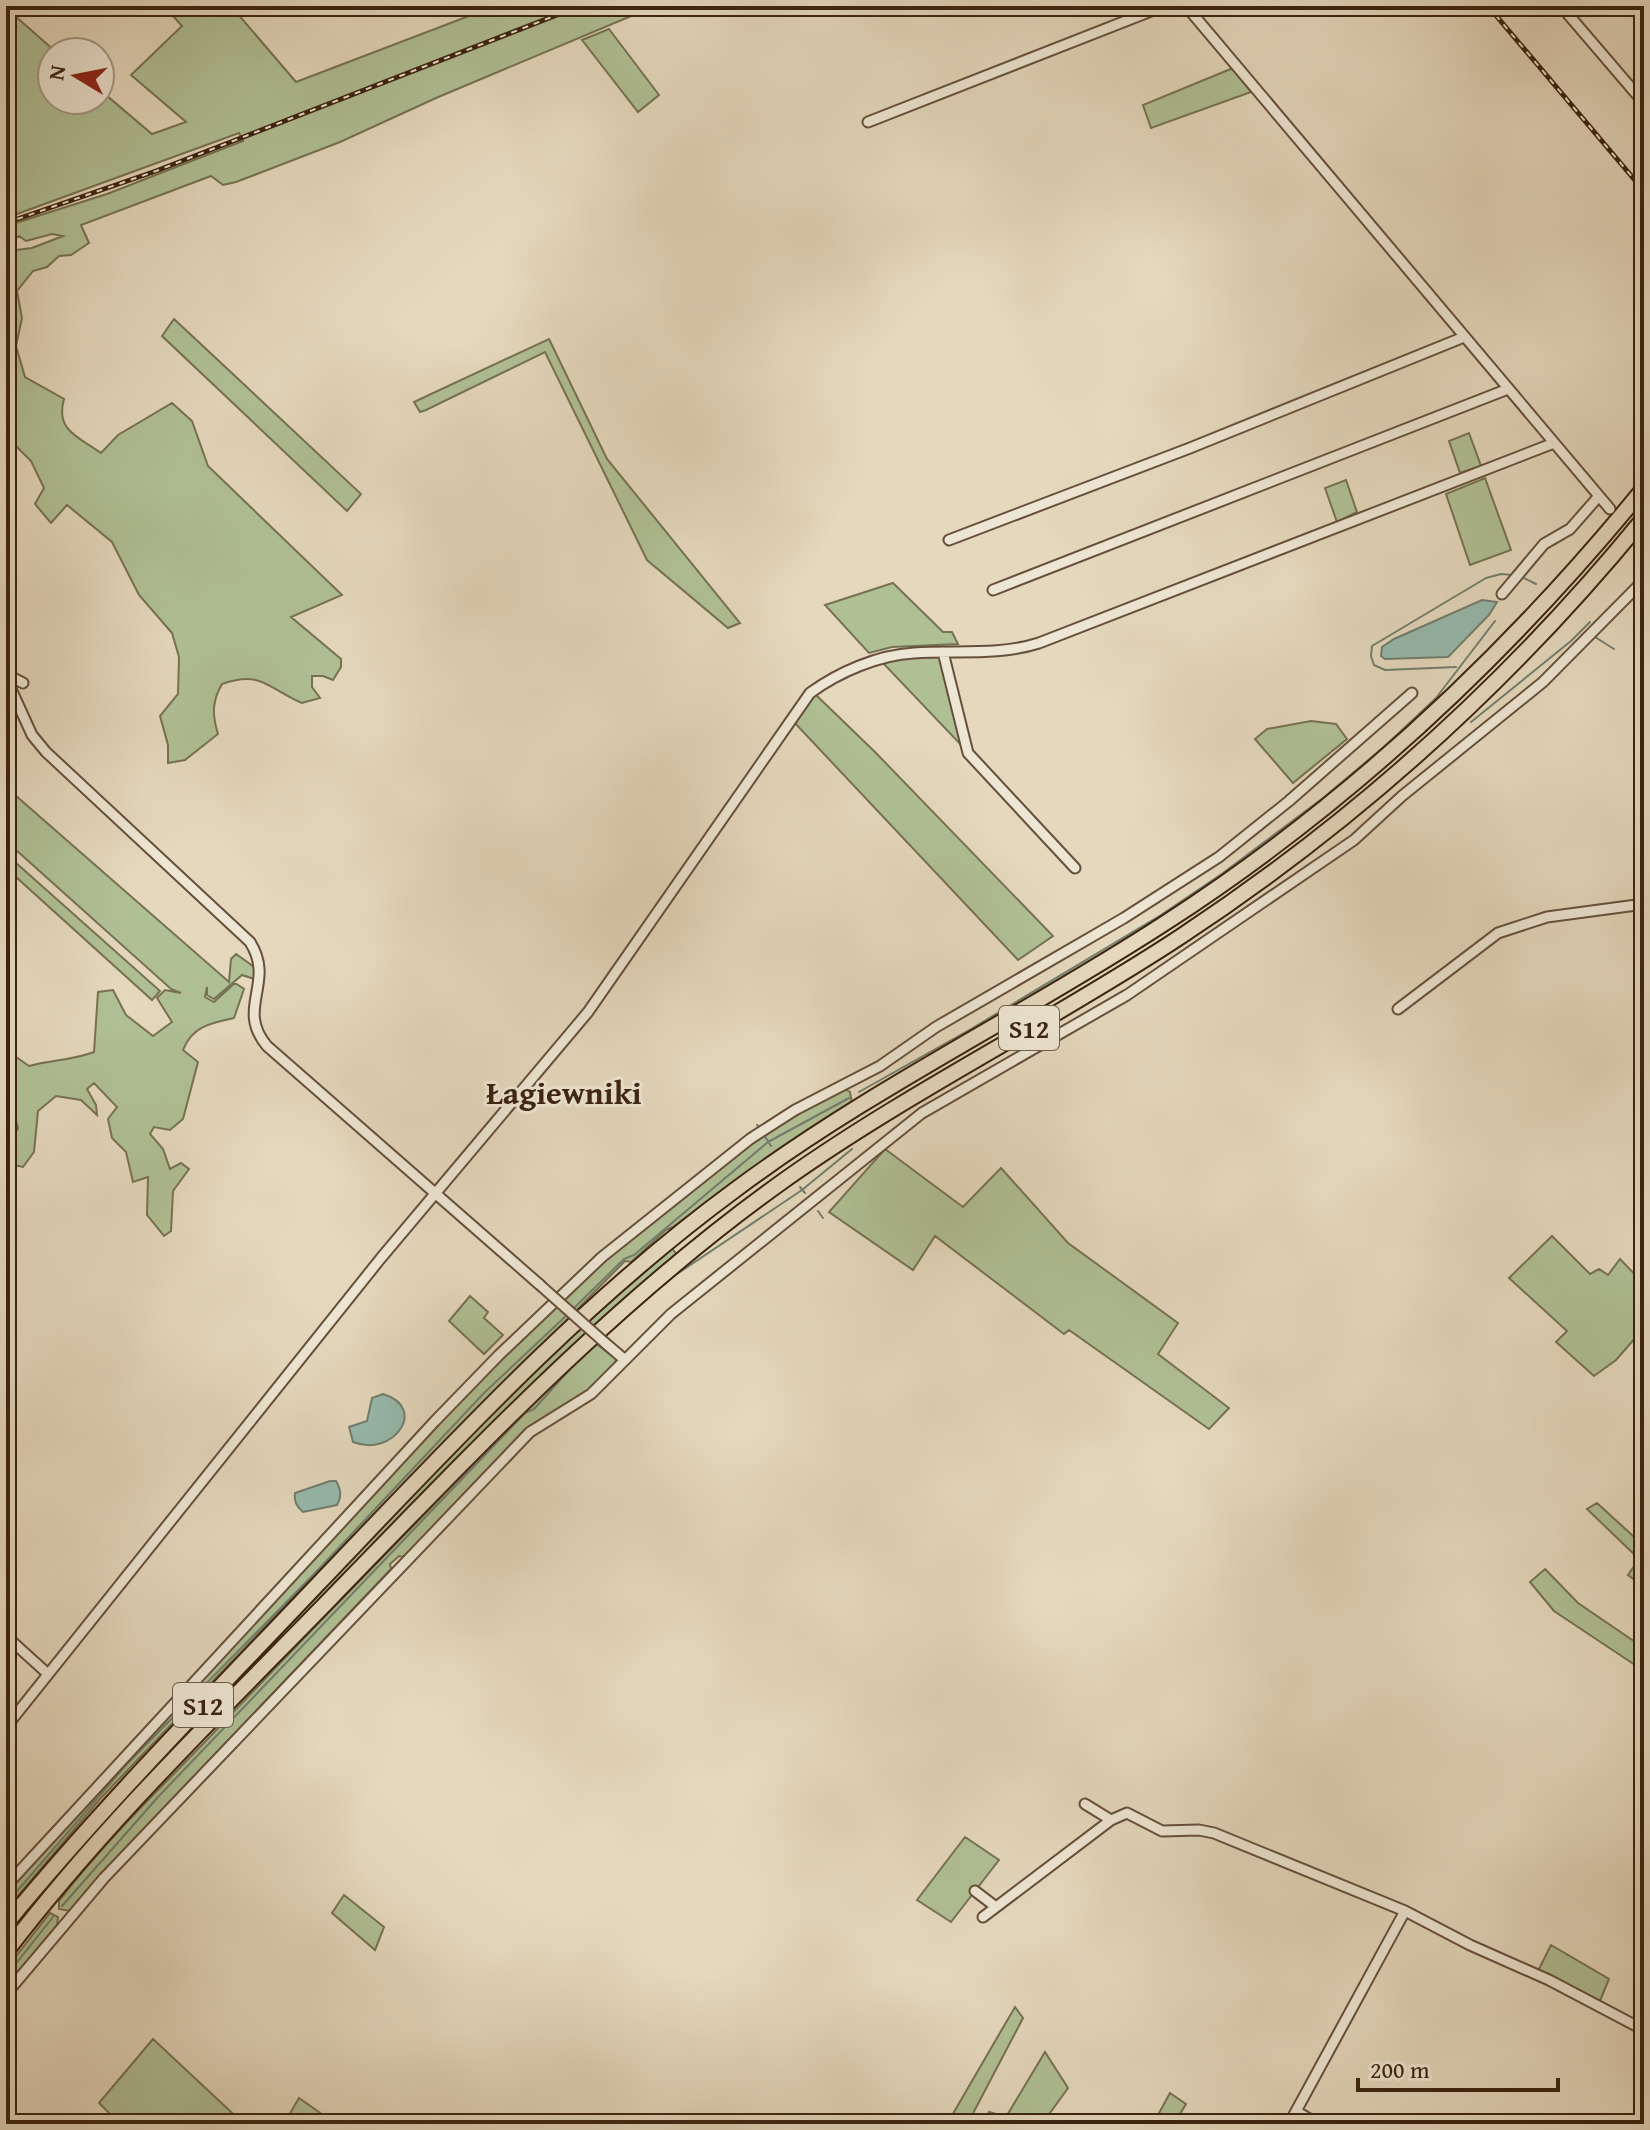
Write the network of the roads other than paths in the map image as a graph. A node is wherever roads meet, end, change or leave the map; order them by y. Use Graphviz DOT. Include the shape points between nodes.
graph roads {
  1 [pos="1164,6"];
  2 [pos="1186,6"];
  3 [pos="1561,6"];
  4 [pos="1644,103"];
  5 [pos="868,122"];
  6 [pos="1464,337"];
  7 [pos="1508,389"];
  8 [pos="1554,443"];
  9 [pos="1644,488"];
  10 [pos="1599,496"];
  11 [pos="1610,509"];
  12 [pos="1644,518"];
  13 [pos="949,540"];
  14 [pos="1644,580"];
  15 [pos="993,590"];
  16 [pos="1502,594"];
  17 [pos="943,652"];
  18 [pos="6,676"];
  19 [pos="23,683"];
  20 [pos="1412,693"];
  21 [pos="1075,868"];
  22 [pos="1644,904"];
  23 [pos="1398,1009"];
  24 [pos="436,1193"];
  25 [pos="625,1360"];
  26 [pos="6,1636"];
  27 [pos="48,1674"];
  28 [pos="6,1727"];
  29 [pos="1085,1804"];
  30 [pos="1111,1820"];
  31 [pos="6,1886"];
  32 [pos="975,1891"];
  33 [pos="996,1907"];
  34 [pos="1405,1911"];
  35 [pos="983,1917"];
  36 [pos="6,1924"];
  37 [pos="6,1952"];
  38 [pos="6,1994"];
  39 [pos="1644,2030"];
  40 [pos="1296,2111"];
  41 [pos="1289,2124"];
  42 [pos="1318,2124"];
  1 -- 5 [label="street"];
  2 -- 6 [label="street"];
  3 -- 4 [label="street"];
  6 -- 7 [label="street"];
  6 -- 13 [label="street"];
  7 -- 8 [label="street"];
  7 -- 15 [label="street"];
  8 -- 10 [label="street"];
  8 -- 17 [label="street" via="1039,643 995,652"];
  9 -- 36 [label="highway, S12" via="1477,675 1294,833 1118,954 806,1140 617,1284 406,1492 95,1820"];
  10 -- 11 [label="street"];
  10 -- 16 [label="street" via="1570,529 1544,544"];
  12 -- 37 [label="highway, S12" via="1481,697 1312,843 1177,939 831,1149 718,1229 638,1295 508,1416 160,1774"];
  14 -- 25 [label="street" via="1543,682 1354,840 1127,995 912,1120 671,1314"];
  17 -- 21 [label="street" via="968,753"];
  17 -- 24 [label="street" via="877,660 806,697 591,1009"];
  18 -- 19 [label="street"];
  18 -- 24 [label="street" via="32,735 46,752 250,942 260,965 253,1014 263,1040"];
  20 -- 31 [label="street" via="1219,857 880,1066 777,1121 602,1257 435,1421"];
  22 -- 23 [label="street" via="1547,917 1498,933"];
  24 -- 25 [label="street, bridge"];
  24 -- 27 [label="street"];
  25 -- 38 [label="street" via="591,1394 522,1440 104,1878"];
  26 -- 27 [label="street"];
  27 -- 28 [label="street"];
  29 -- 30 [label="street"];
  30 -- 33 [label="street"];
  30 -- 34 [label="street" via="1127,1813 1162,1831 1214,1833"];
  32 -- 33 [label="street"];
  33 -- 35 [label="street"];
  34 -- 39 [label="street"];
  34 -- 40 [label="street"];
  40 -- 41 [label="street"];
  40 -- 42 [label="street"];
}
